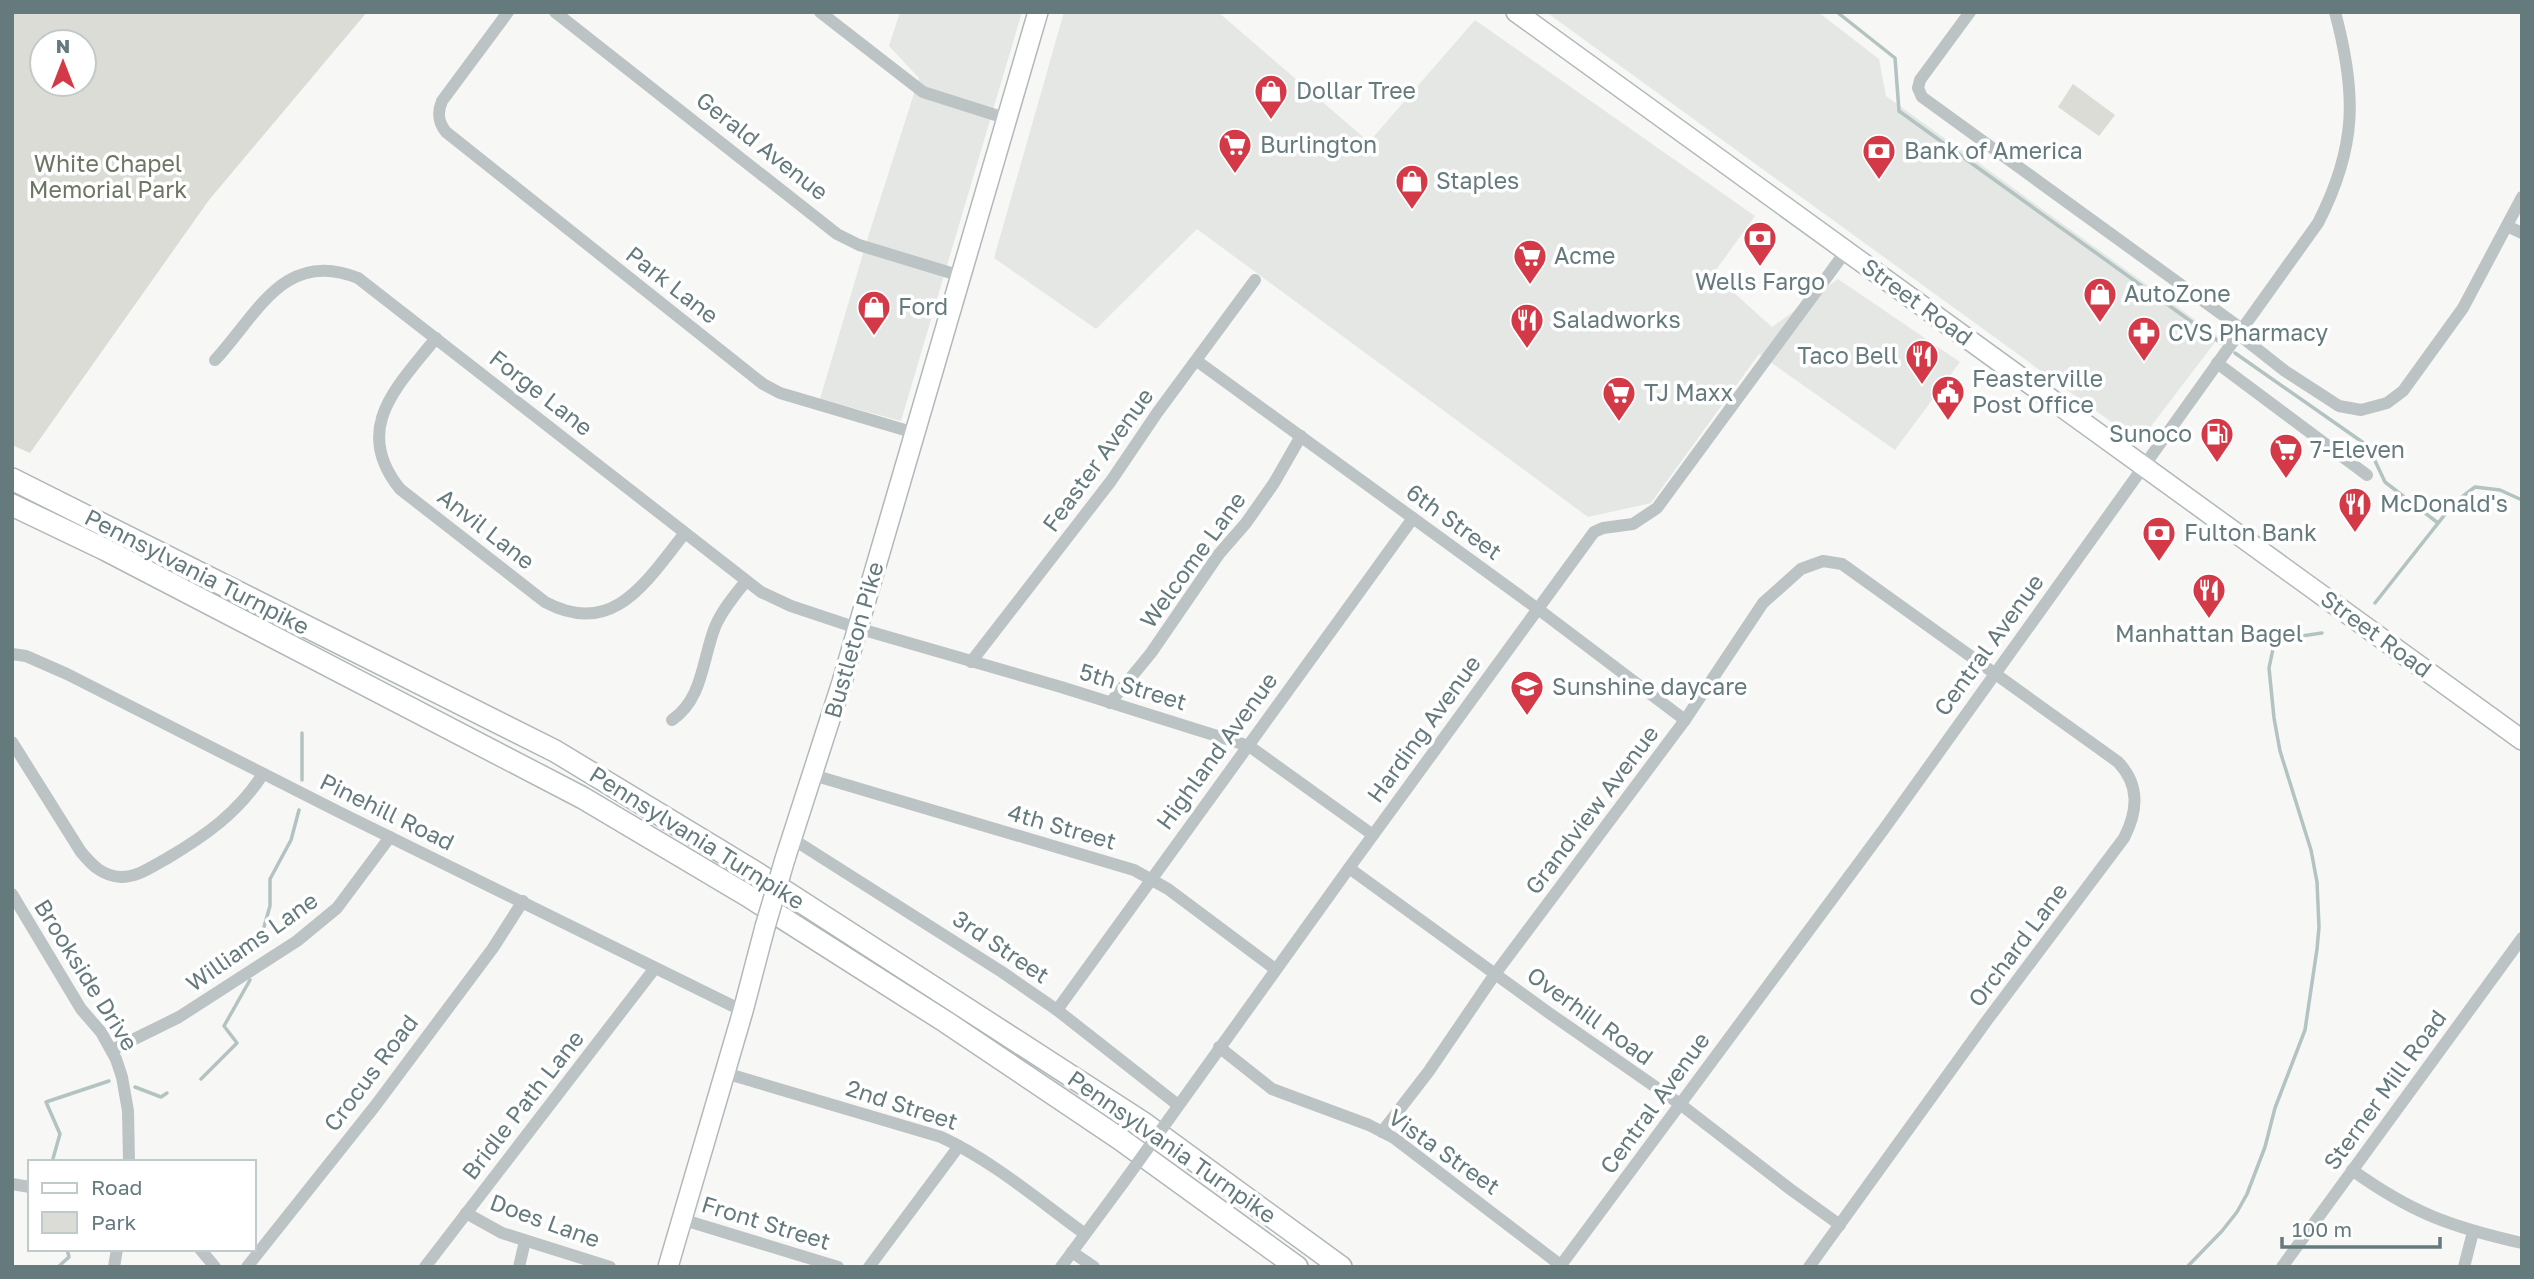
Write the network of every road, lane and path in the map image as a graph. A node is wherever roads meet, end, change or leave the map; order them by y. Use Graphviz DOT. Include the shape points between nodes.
graph roads {
  1 [pos="508,12"];
  2 [pos="555,12"];
  3 [pos="820,12"];
  4 [pos="1038,12"];
  5 [pos="1516,12"];
  6 [pos="1970,12"];
  7 [pos="2335,12"];
  8 [pos="1007,119"];
  9 [pos="2522,197"];
  10 [pos="2507,226"];
  11 [pos="2522,233"];
  12 [pos="1846,251"];
  13 [pos="961,276"];
  14 [pos="1255,280"];
  15 [pos="2240,331"];
  16 [pos="436,338"];
  17 [pos="215,360"];
  18 [pos="1197,361"];
  19 [pos="2217,363"];
  20 [pos="915,433"];
  21 [pos="1301,436"];
  22 [pos="2144,466"];
  23 [pos="2367,475"];
  24 [pos="12,480"];
  25 [pos="12,505"];
  26 [pos="1413,517"];
  27 [pos="685,533"];
  28 [pos="746,581"];
  29 [pos="1538,609"];
  30 [pos="857,628"];
  31 [pos="12,654"];
  32 [pos="971,662"];
  33 [pos="1996,673"];
  34 [pos="1110,703"];
  35 [pos="672,720"];
  36 [pos="1685,720"];
  37 [pos="2522,740"];
  38 [pos="12,742"];
  39 [pos="1250,746"];
  40 [pos="262,774"];
  41 [pos="813,775"];
  42 [pos="1373,835"];
  43 [pos="390,837"];
  44 [pos="791,838"];
  45 [pos="1349,867"];
  46 [pos="1152,879"];
  47 [pos="12,894"];
  48 [pos="523,901"];
  49 [pos="2522,937"];
  50 [pos="655,968"];
  51 [pos="1275,969"];
  52 [pos="1495,974"];
  53 [pos="1057,1010"];
  54 [pos="743,1011"];
  55 [pos="1219,1047"];
  56 [pos="111,1050"];
  57 [pos="725,1073"];
  58 [pos="1680,1104"];
  59 [pos="1178,1105"];
  60 [pos="1382,1132"];
  61 [pos="959,1146"];
  62 [pos="129,1160"];
  63 [pos="2352,1170"];
  64 [pos="466,1213"];
  65 [pos="681,1219"];
  66 [pos="1840,1225"];
  67 [pos="2473,1232"];
  68 [pos="1084,1234"];
  69 [pos="525,1241"];
  70 [pos="2522,1243"];
  71 [pos="202,1251"];
  72 [pos="1072,1252"];
  73 [pos="1562,1266"];
  74 [pos="215,1267"];
  75 [pos="247,1267"];
  76 [pos="425,1267"];
  77 [pos="519,1267"];
  78 [pos="610,1267"];
  79 [pos="668,1267"];
  80 [pos="838,1267"];
  81 [pos="869,1267"];
  82 [pos="1062,1267"];
  83 [pos="1094,1267"];
  84 [pos="1297,1267"];
  85 [pos="1341,1267"];
  86 [pos="1809,1267"];
  87 [pos="2282,1267"];
  88 [pos="2464,1267"];
  1 -- 20 [label="street, Park Lane" via="442,101 438,113 446,132 763,384"];
  2 -- 13 [label="street, Gerald Avenue" via="838,234 859,245"];
  3 -- 8 [label="street" via="923,92"];
  4 -- 8 [label="main road, Bustleton Pike"];
  5 -- 12 [label="main road, Street Road"];
  6 -- 15 [label="street" via="1920,80 1922,97"];
  7 -- 15 [label="street, Central Avenue" via="2351,88 2343,163 2318,223"];
  8 -- 13 [label="main road, Bustleton Pike"];
  9 -- 10 [label="street"];
  10 -- 11 [label="street"];
  10 -- 15 [label="street" via="2463,308 2403,391 2387,402 2361,410 2339,406 2285,371"];
  12 -- 22 [label="main road, Street Road"];
  12 -- 29 [label="street, Harding Avenue" via="1657,508 1633,524 1597,530"];
  13 -- 20 [label="main road, Bustleton Pike"];
  14 -- 18 [label="street, Feaster Avenue"];
  15 -- 19 [label="street, Central Avenue"];
  16 -- 17 [label="street, Forge Lane" via="358,278 319,270 282,283"];
  16 -- 27 [label="street, Forge Lane"];
  16 -- 27 [label="street, Anvil Lane" via="384,408 380,454 400,489 545,602 579,614 609,610 631,597"];
  18 -- 21 [label="street, 6th Street"];
  18 -- 32 [label="street, Feaster Avenue"];
  19 -- 22 [label="street, Central Avenue"];
  19 -- 23 [label="street"];
  20 -- 30 [label="main road, Bustleton Pike"];
  21 -- 26 [label="street, 6th Street"];
  21 -- 34 [label="street, Welcome Lane" via="1246,523"];
  22 -- 33 [label="street, Central Avenue"];
  22 -- 37 [label="main road, Street Road"];
  24 -- 85 [label="highway, Pennsylvania Turnpike" via="555,751 755,872 1142,1122"];
  25 -- 84 [label="highway, Pennsylvania Turnpike" via="583,798 748,896 993,1053"];
  26 -- 29 [label="street, 6th Street"];
  26 -- 39 [label="street, Highland Avenue"];
  27 -- 28 [label="street, Forge Lane"];
  28 -- 30 [label="street, Forge Lane" via="776,600"];
  28 -- 35 [label="street" via="715,627 689,706"];
  29 -- 36 [label="street, 6th Street"];
  29 -- 42 [label="street, Harding Avenue"];
  30 -- 32 [label="street, 5th Street"];
  30 -- 41 [label="main road, Bustleton Pike"];
  31 -- 40 [label="street, Pinehill Road" via="67,674"];
  32 -- 34 [label="street, 5th Street"];
  33 -- 36 [label="street, Grandview Avenue" via="1852,569 1815,562 1789,578 1763,603"];
  33 -- 58 [label="street, Central Avenue"];
  33 -- 66 [label="street, Orchard Lane" via="2121,766 2133,784 2134,816 2124,838"];
  34 -- 39 [label="street, 5th Street"];
  36 -- 52 [label="street, Grandview Avenue"];
  38 -- 40 [label="street" via="80,852 92,866 113,876 140,874 200,839 231,815"];
  39 -- 42 [label="street, 5th Street"];
  39 -- 46 [label="street, Highland Avenue"];
  40 -- 43 [label="street, Pinehill Road"];
  41 -- 44 [label="main road, Bustleton Pike"];
  41 -- 46 [label="street, 4th Street" via="1121,865"];
  42 -- 45 [label="street, Harding Avenue"];
  43 -- 48 [label="street, Pinehill Road"];
  43 -- 56 [label="street, Williams Lane" via="337,908 297,941 179,1017"];
  44 -- 53 [label="street, 3rd Street"];
  44 -- 54 [label="main road, Bustleton Pike, bridge"];
  45 -- 51 [label="street, Harding Avenue"];
  45 -- 52 [label="street, Overhill Road"];
  46 -- 51 [label="street, 4th Street"];
  46 -- 53 [label="street, Highland Avenue"];
  47 -- 56 [label="street, Brookside Drive"];
  48 -- 50 [label="street, Pinehill Road"];
  48 -- 75 [label="street, Crocus Road" via="375,1105"];
  49 -- 63 [label="street, Sterner Mill Road"];
  50 -- 54 [label="street, Pinehill Road"];
  50 -- 64 [label="street, Bridle Path Lane"];
  51 -- 55 [label="street, Harding Avenue"];
  52 -- 58 [label="street, Overhill Road"];
  52 -- 60 [label="street, Grandview Avenue"];
  53 -- 59 [label="street, 3rd Street"];
  54 -- 57 [label="main road, Bustleton Pike"];
  55 -- 59 [label="street, Harding Avenue"];
  55 -- 60 [label="street, Vista Street" via="1272,1089"];
  56 -- 62 [label="street, Brookside Drive" via="124,1088"];
  57 -- 61 [label="street, 2nd Street"];
  57 -- 65 [label="main road, Bustleton Pike"];
  58 -- 66 [label="street, Overhill Road"];
  58 -- 73 [label="street, Central Avenue"];
  59 -- 68 [label="street, Harding Avenue, bridge"];
  60 -- 73 [label="street, Vista Street"];
  61 -- 68 [label="street, 2nd Street"];
  61 -- 81 [label="street"];
  63 -- 67 [label="street" via="2397,1201"];
  63 -- 87 [label="street, Sterner Mill Road"];
  64 -- 69 [label="street, Does Lane"];
  64 -- 76 [label="street, Bridle Path Lane"];
  65 -- 79 [label="main road, Bustleton Pike"];
  65 -- 80 [label="street, Front Street"];
  66 -- 86 [label="street, Orchard Lane"];
  67 -- 70 [label="street"];
  67 -- 88 [label="street"];
  68 -- 72 [label="street, Harding Avenue"];
  69 -- 77 [label="street"];
  69 -- 78 [label="street, Does Lane"];
  71 -- 74 [label="street"];
  72 -- 82 [label="street, Harding Avenue"];
  72 -- 83 [label="street"];
}
